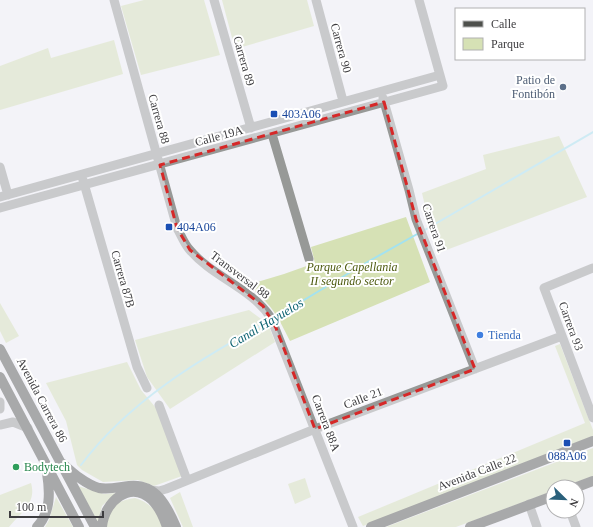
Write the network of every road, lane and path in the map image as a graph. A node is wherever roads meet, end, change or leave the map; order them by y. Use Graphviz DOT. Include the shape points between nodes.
graph roads {
  1 [pos="114,0"];
  2 [pos="214,0"];
  3 [pos="316,0"];
  4 [pos="419,0"];
  5 [pos="440,75"];
  6 [pos="381,91"];
  7 [pos="343,101"];
  8 [pos="384,102"];
  9 [pos="251,128"];
  10 [pos="272,134"];
  11 [pos="157,154"];
  12 [pos="160,165"];
  13 [pos="0,167"];
  14 [pos="81,174"];
  15 [pos="84,185"];
  16 [pos="4,196"];
  17 [pos="0,208"];
  18 [pos="185,243"];
  19 [pos="309,259"];
  20 [pos="593,268"];
  21 [pos="276,328"];
  22 [pos="562,336"];
  23 [pos="0,349"];
  24 [pos="475,369"];
  25 [pos="0,377"];
  26 [pos="147,388"];
  27 [pos="0,402"];
  28 [pos="159,405"];
  29 [pos="0,409"];
  30 [pos="593,418"];
  31 [pos="0,425"];
  32 [pos="28,428"];
  33 [pos="315,429"];
  34 [pos="593,441"];
  35 [pos="58,460"];
  36 [pos="46,467"];
  37 [pos="187,480"];
  38 [pos="174,485"];
  39 [pos="149,490"];
  40 [pos="545,499"];
  41 [pos="165,503"];
  42 [pos="529,504"];
  43 [pos="37,527"];
  44 [pos="79,527"];
  45 [pos="94,527"];
  46 [pos="102,527"];
  47 [pos="167,527"];
  48 [pos="176,527"];
  49 [pos="353,527"];
  50 [pos="371,527"];
  51 [pos="470,527"];
  52 [pos="537,527"];
  1 -- 11 [label="street, Carrera 88"];
  2 -- 9 [label="street, Carrera 89"];
  3 -- 7 [label="street, Carrera 90"];
  4 -- 5 [label="street"];
  5 -- 6 [label="street, Calle 19A"];
  5 -- 8 [label="street, Calle 19A" via="443,86"];
  6 -- 7 [label="street, Calle 19A"];
  6 -- 8 [label="street, Carrera 91"];
  7 -- 9 [label="street, Calle 19A"];
  8 -- 10 [label="street, Calle 19A"];
  8 -- 24 [label="street, Carrera 91" via="419,227"];
  9 -- 11 [label="street, Calle 19A"];
  10 -- 12 [label="street, Calle 19A"];
  10 -- 19 [label="street"];
  11 -- 12 [label="street, Carrera 88"];
  11 -- 14 [label="street, Calle 19A"];
  12 -- 15 [label="street, Calle 19A"];
  12 -- 18 [label="street, Carrera 88" via="177,228"];
  13 -- 16 [label="street"];
  14 -- 15 [label="street, Carrera 87B"];
  14 -- 16 [label="street, Calle 19A"];
  15 -- 17 [label="street, Calle 19A"];
  15 -- 26 [label="street, Carrera 87B" via="137,367"];
  18 -- 21 [label="street, Transversal 88" via="201,260 263,306"];
  20 -- 22 [label="street, Carrera 93" via="544,288"];
  21 -- 33 [label="street, Carrera 88A"];
  22 -- 24 [label="street, Calle 21"];
  22 -- 30 [label="street, Carrera 93"];
  23 -- 35 [label="main road, Avenida Carrera 86"];
  24 -- 33 [label="street, Calle 21"];
  25 -- 32 [label="main road"];
  27 -- 29 [label="street"];
  28 -- 37 [label="street"];
  31 -- 32 [label="street" via="13,422"];
  32 -- 36 [label="main road"];
  33 -- 37 [label="street, Calle 21"];
  33 -- 49 [label="street, Carrera 88A"];
  34 -- 50 [label="main road, Avenida Calle 22"];
  35 -- 39 [label="main road" via="79,478 98,487 106,489 133,486"];
  35 -- 45 [label="main road, Avenida Carrera 86"];
  36 -- 43 [label="main road" via="49,497 45,515"];
  36 -- 44 [label="main road"];
  37 -- 38 [label="street, Calle 21"];
  38 -- 39 [label="street, Calle 21" via="159,491"];
  38 -- 41 [label="street" via="167,494"];
  39 -- 41 [label="main road"];
  40 -- 42 [label="main road"];
  41 -- 48 [label="main road"];
  42 -- 51 [label="main road"];
  42 -- 52 [label="street"];
  46 -- 47 [label="main road" via="108,505 120,495 131,492 151,498"];
}
